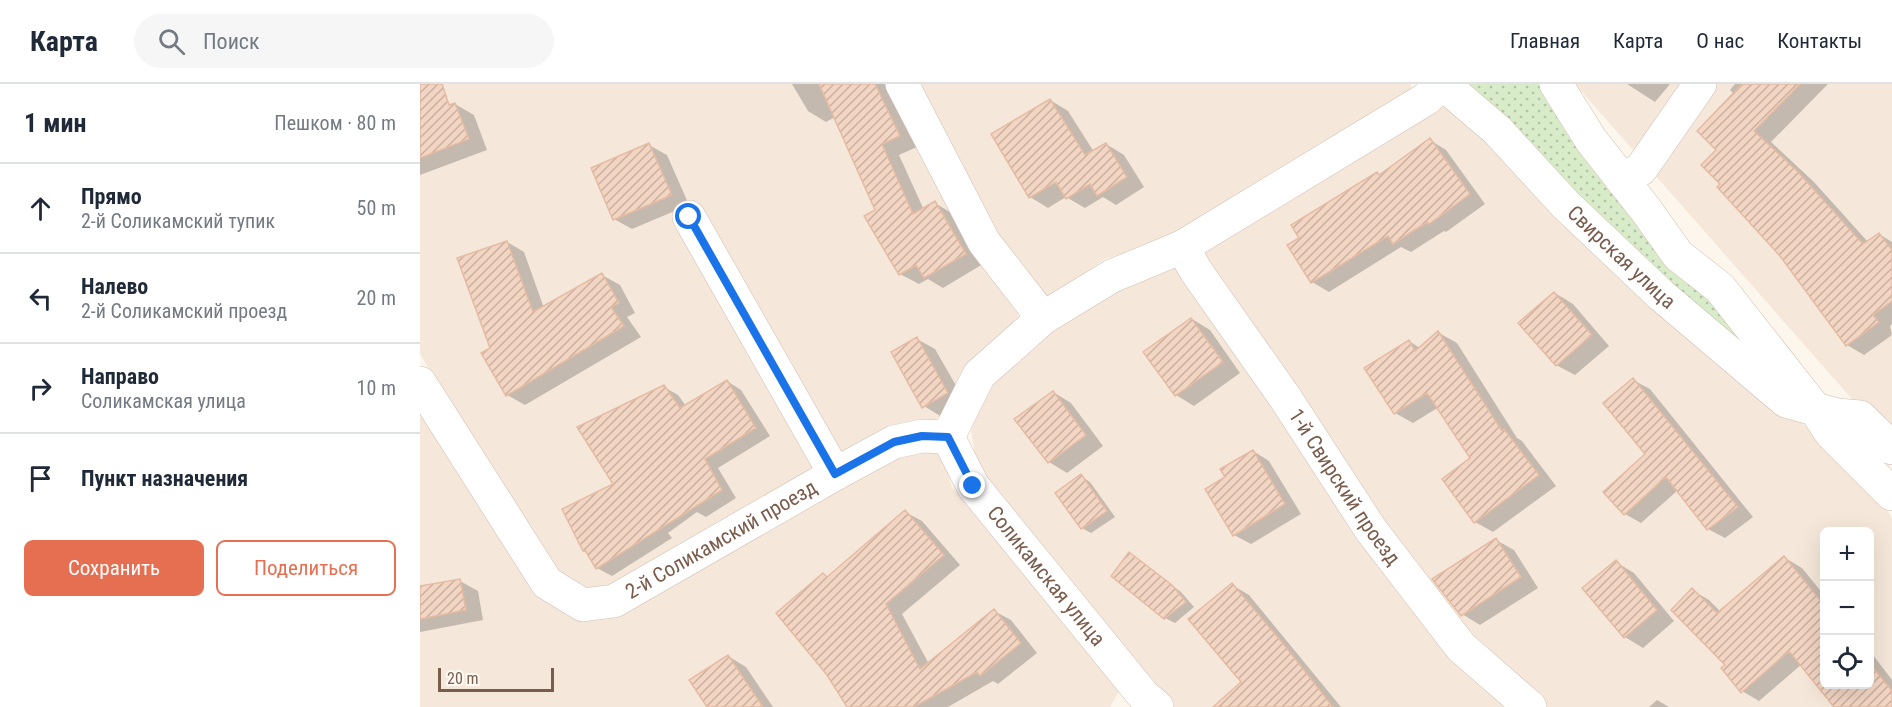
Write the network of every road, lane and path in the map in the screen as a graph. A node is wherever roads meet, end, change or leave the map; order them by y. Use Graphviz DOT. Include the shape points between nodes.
graph roads {
  1 [pos="902,84"];
  2 [pos="1442,84"];
  3 [pos="1556,84"];
  4 [pos="1700,84"];
  5 [pos="1622,180"];
  6 [pos="689,217"];
  7 [pos="1182,247"];
  8 [pos="1042,318"];
  9 [pos="420,383"];
  10 [pos="1815,409"];
  11 [pos="948,437"];
  12 [pos="1892,448"];
  13 [pos="835,474"];
  14 [pos="1892,494"];
  15 [pos="1141,703"];
  16 [pos="1530,707"];
  1 -- 8 [label="street" via="984,242"];
  2 -- 7 [label="street" via="1426,99"];
  2 -- 10 [label="street, Свирская улица" via="1497,130 1565,204 1660,295 1786,401"];
  3 -- 5 [label="street, Свирская улица"];
  4 -- 5 [label="street" via="1641,170"];
  5 -- 10 [label="street, Свирская улица" via="1678,255 1720,288"];
  6 -- 13 [label="street"];
  7 -- 8 [label="street" via="1112,276"];
  7 -- 16 [label="street, 1-й Свирский проезд" via="1371,530 1461,647"];
  8 -- 11 [label="street" via="979,375"];
  9 -- 13 [label="street, 2-й Соликамский проезд" via="547,583 584,605 614,601"];
  10 -- 12 [label="street" via="1860,417"];
  10 -- 14 [label="street, Свирская улица" via="1831,432"];
  11 -- 13 [label="street, 2-й Соликамский проезд" via="922,436 894,442"];
  11 -- 15 [label="street, Соликамская улица" via="973,486"];
}
